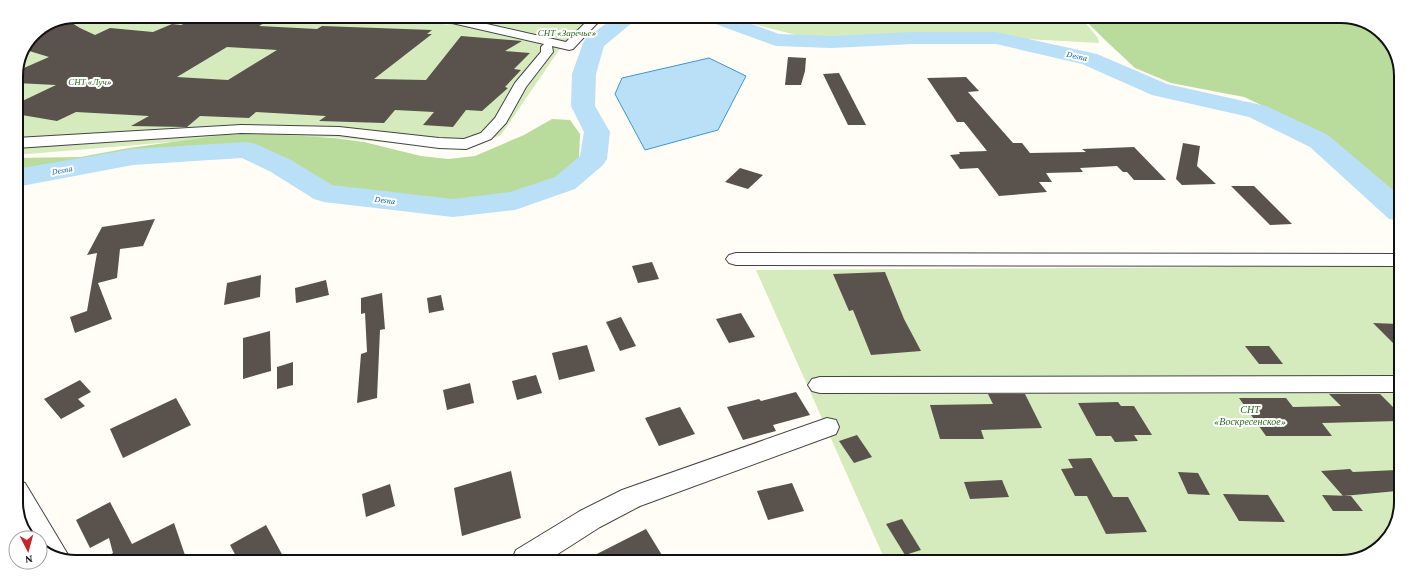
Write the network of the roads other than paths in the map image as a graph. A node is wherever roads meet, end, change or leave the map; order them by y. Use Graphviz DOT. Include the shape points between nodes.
graph roads {
  1 [pos="466,23"];
  2 [pos="591,23"];
  3 [pos="547,47"];
  4 [pos="23,143"];
  5 [pos="736,260"];
  6 [pos="1394,260"];
  7 [pos="1394,384"];
  8 [pos="820,385"];
  9 [pos="827,427"];
  10 [pos="23,503"];
  11 [pos="50,548"];
  12 [pos="532,555"];
  1 -- 2 [label="street" via="569,46"];
  3 -- 4 [label="street" via="548,52 520,86 501,120 486,136 466,144 339,130 241,129"];
  5 -- 6 [label="street"];
  7 -- 8 [label="street"];
  9 -- 12 [label="street" via="631,498 590,519"];
  10 -- 11 [label="street"];
}
